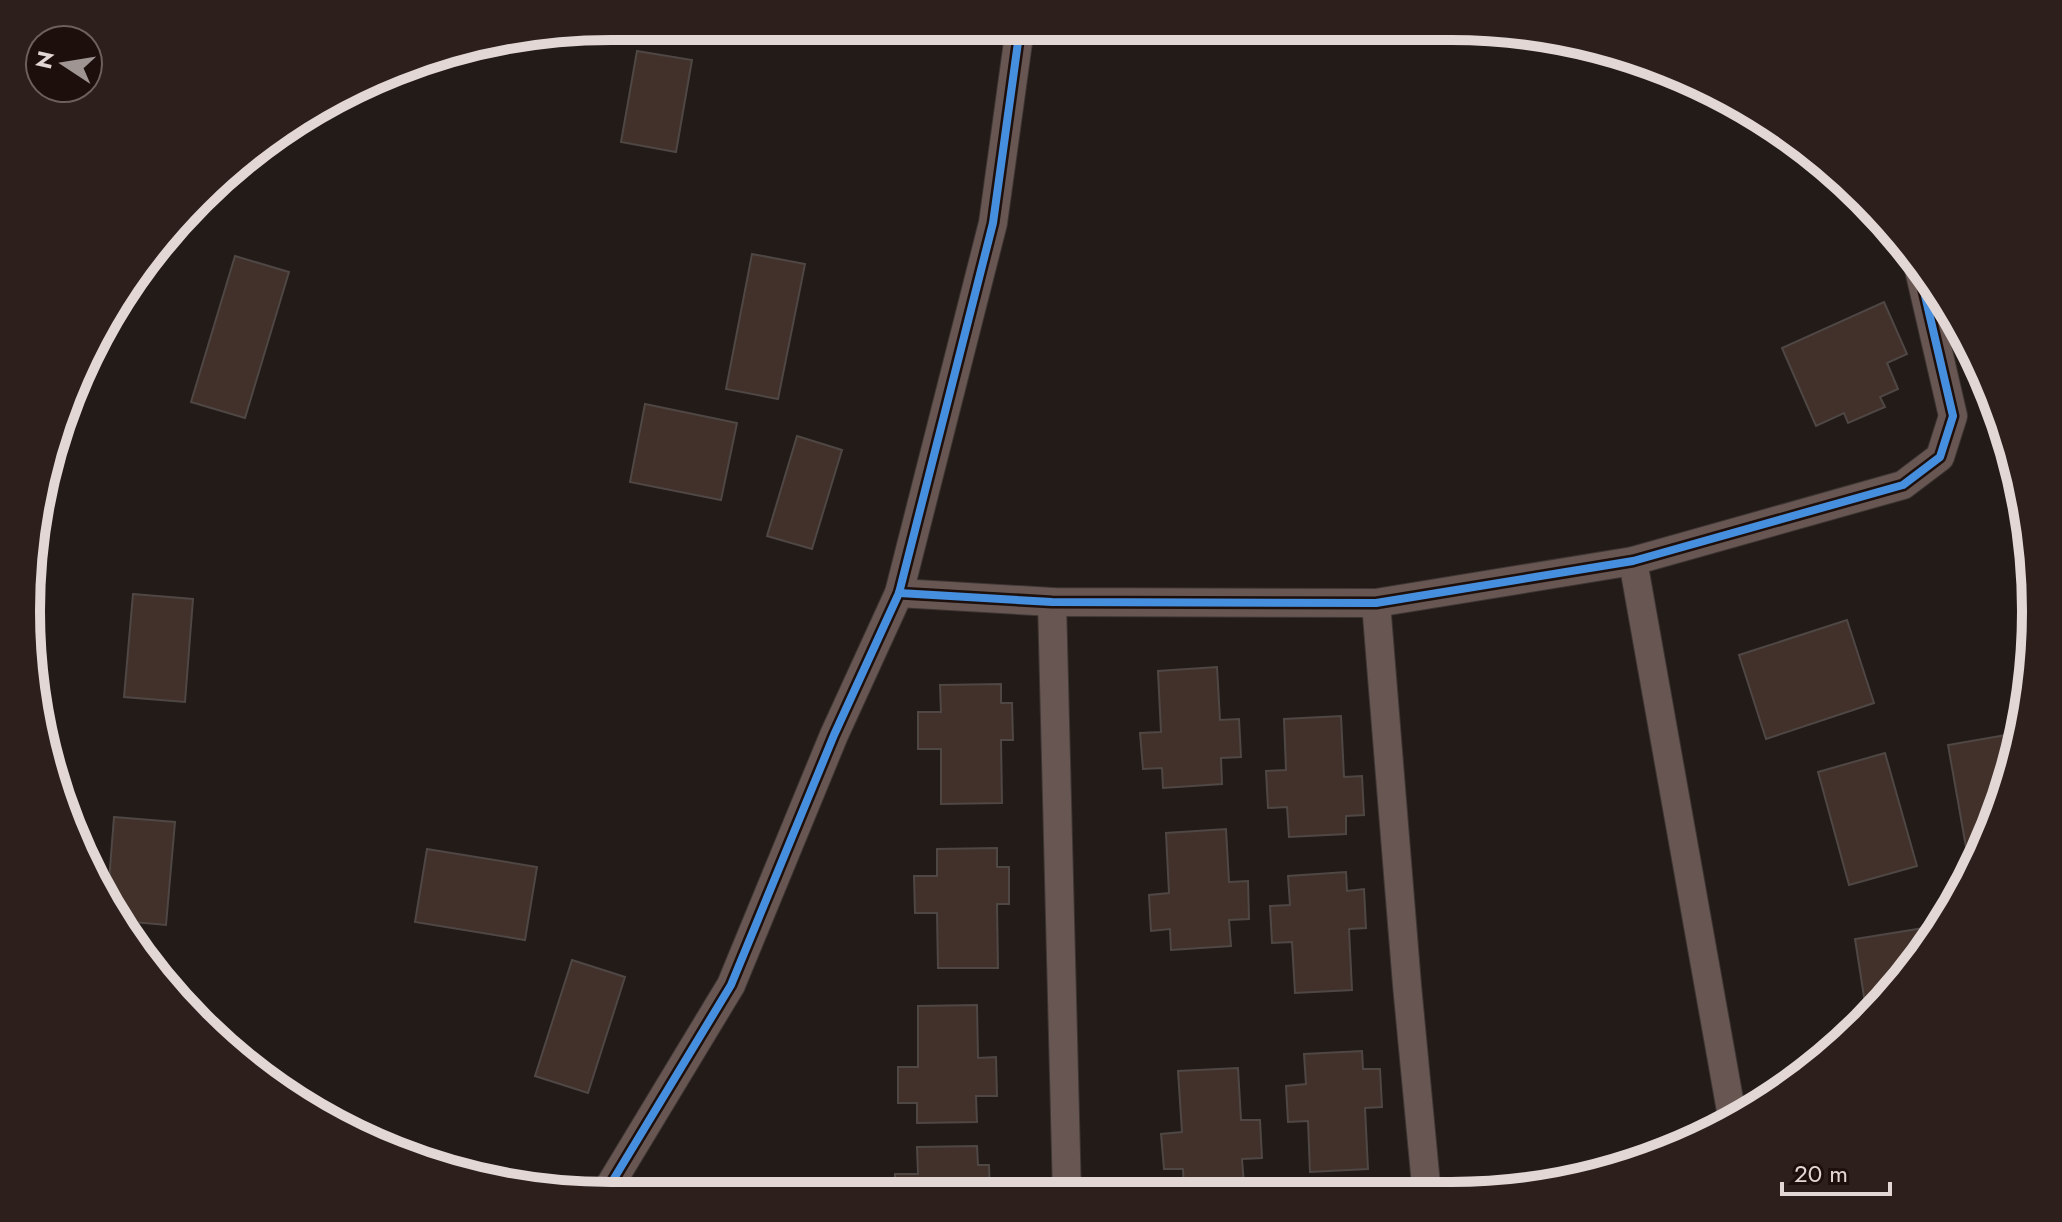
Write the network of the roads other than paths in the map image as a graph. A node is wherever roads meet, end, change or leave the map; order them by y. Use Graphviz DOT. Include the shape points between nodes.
graph roads {
  1 [pos="1016,40"];
  2 [pos="1924,291"];
  3 [pos="1633,561"];
  4 [pos="899,593"];
  5 [pos="1052,602"];
  6 [pos="1376,603"];
  7 [pos="1731,1109"];
  8 [pos="619,1182"];
  9 [pos="1067,1182"];
  10 [pos="1426,1182"];
  1 -- 4 [label="street" via="993,223"];
  2 -- 3 [label="street" via="1953,416 1940,457 1903,485"];
  3 -- 6 [label="street"];
  3 -- 7 [label="street"];
  4 -- 5 [label="street"];
  4 -- 8 [label="street" via="731,985"];
  5 -- 6 [label="street"];
  5 -- 9 [label="street"];
  6 -- 10 [label="street"];
}
